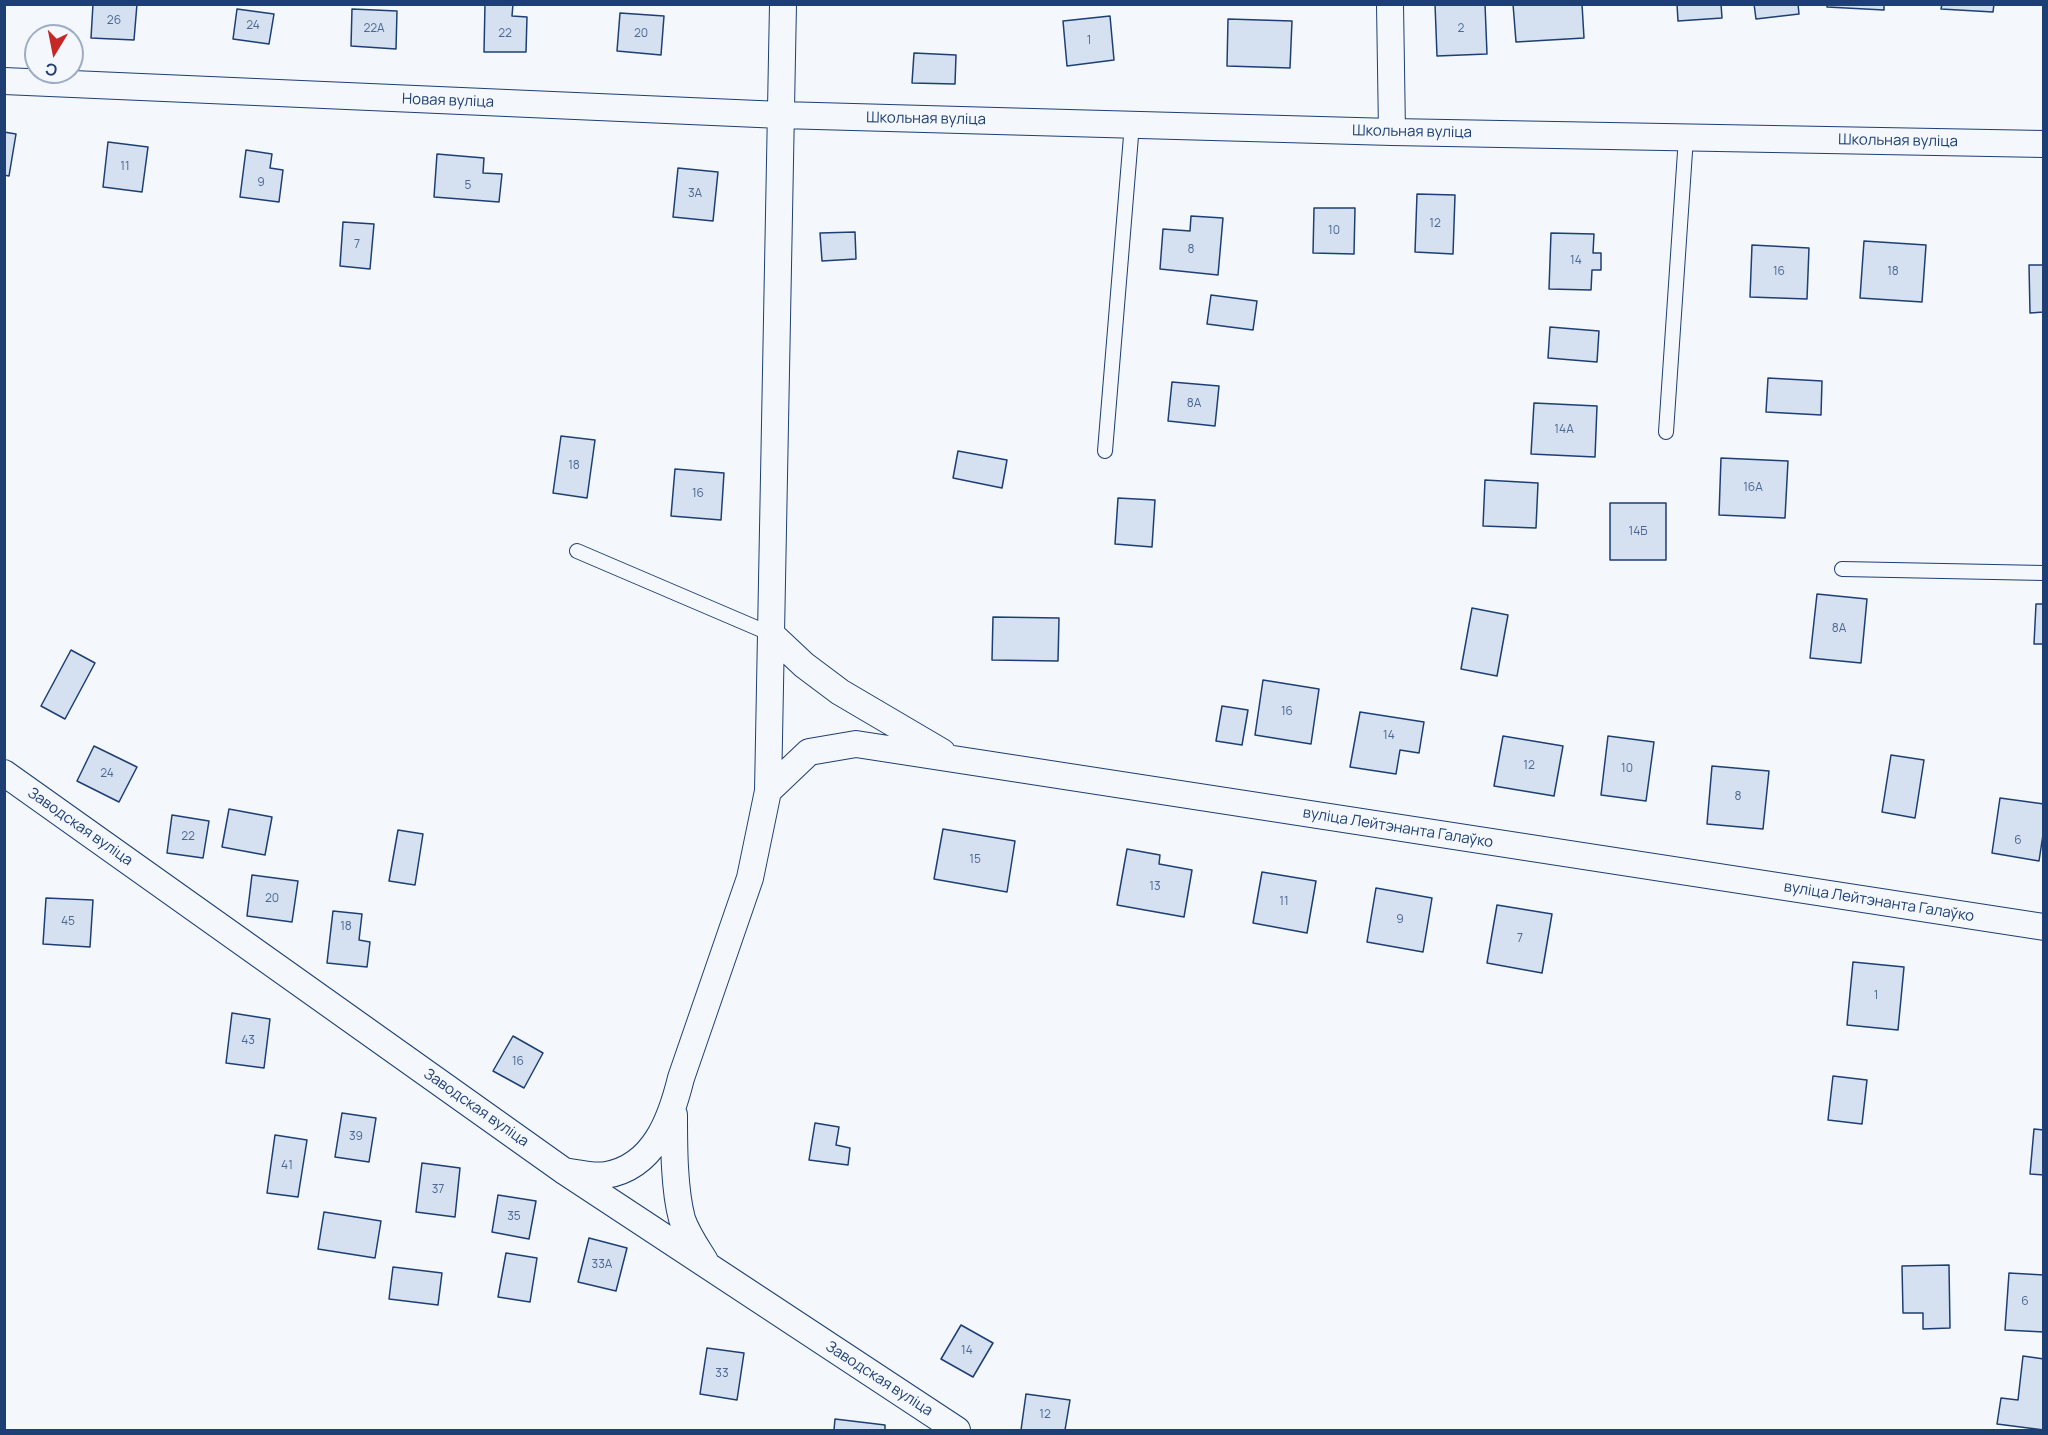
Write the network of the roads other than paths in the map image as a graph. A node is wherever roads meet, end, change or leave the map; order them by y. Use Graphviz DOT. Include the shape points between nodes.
graph roads {
  1 [pos="783,4"];
  2 [pos="1390,4"];
  3 [pos="4,81"];
  4 [pos="780,115"];
  5 [pos="1132,124"];
  6 [pos="1392,132"];
  7 [pos="1686,137"];
  8 [pos="2043,144"];
  9 [pos="1666,432"];
  10 [pos="1105,451"];
  11 [pos="578,551"];
  12 [pos="1842,569"];
  13 [pos="2043,573"];
  14 [pos="771,634"];
  15 [pos="955,760"];
  16 [pos="4,773"];
  17 [pos="768,791"];
  18 [pos="2043,927"];
  19 [pos="674,1109"];
  20 [pos="564,1171"];
  21 [pos="710,1267"];
  22 [pos="957,1431"];
  1 -- 4 [label="street"];
  2 -- 6 [label="street"];
  3 -- 4 [label="street, Новая вуліца"];
  4 -- 5 [label="street, Школьная вуліца"];
  4 -- 14 [label="street"];
  5 -- 6 [label="street, Школьная вуліца"];
  5 -- 10 [label="lane"];
  6 -- 7 [label="street, Школьная вуліца"];
  7 -- 8 [label="street, Школьная вуліца"];
  7 -- 9 [label="lane"];
  11 -- 14 [label="lane"];
  12 -- 13 [label="lane"];
  14 -- 15 [label="street" via="840,692"];
  14 -- 17 [label="street"];
  15 -- 17 [label="street, вуліца Лейтэнанта Галаўко" via="856,744 809,752"];
  15 -- 18 [label="street, вуліца Лейтэнанта Галаўко"];
  16 -- 20 [label="street, Заводская вуліца"];
  17 -- 19 [label="street" via="750,878 681,1078"];
  19 -- 20 [label="street" via="661,1136 644,1156 623,1170 604,1175"];
  19 -- 21 [label="street" via="682,1220"];
  20 -- 21 [label="street, Заводская вуліца"];
  21 -- 22 [label="street, Заводская вуліца"];
}
